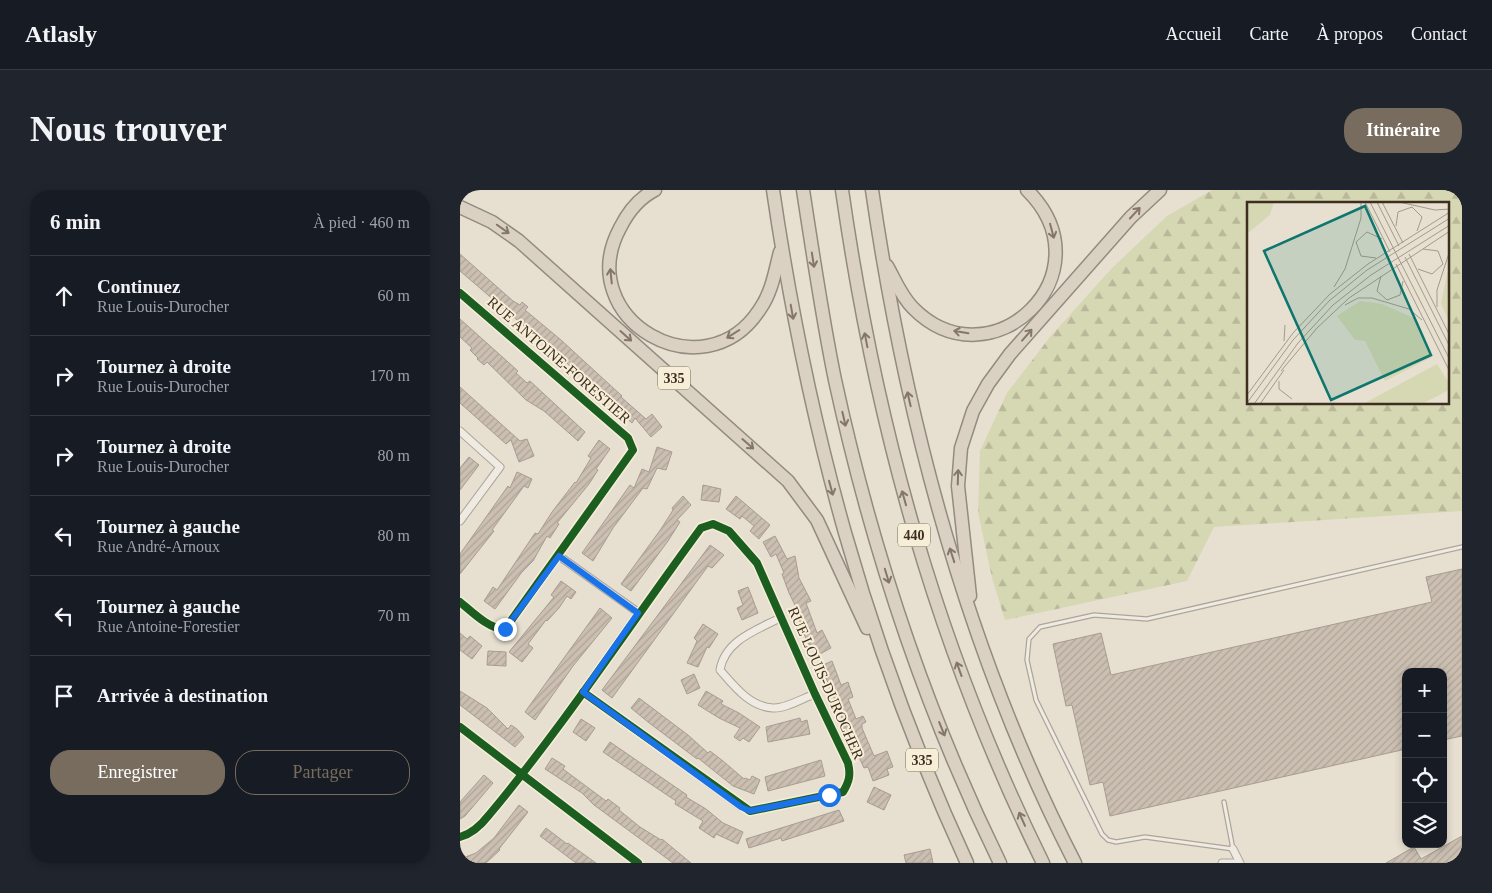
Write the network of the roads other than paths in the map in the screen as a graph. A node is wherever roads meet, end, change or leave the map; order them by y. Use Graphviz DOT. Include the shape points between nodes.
graph roads {
  1 [pos="655,190"];
  2 [pos="773,190"];
  3 [pos="803,190"];
  4 [pos="842,190"];
  5 [pos="872,190"];
  6 [pos="1027,190"];
  7 [pos="1160,190"];
  8 [pos="460,207"];
  9 [pos="781,247"];
  10 [pos="881,255"];
  11 [pos="460,293"];
  12 [pos="460,431"];
  13 [pos="460,522"];
  14 [pos="1462,547"];
  15 [pos="559,556"];
  16 [pos="460,602"];
  17 [pos="638,613"];
  18 [pos="782,617"];
  19 [pos="973,618"];
  20 [pos="886,666"];
  21 [pos="583,692"];
  22 [pos="815,694"];
  23 [pos="460,728"];
  24 [pos="522,772"];
  25 [pos="1224,802"];
  26 [pos="460,837"];
  27 [pos="1233,849"];
  28 [pos="964,860"];
  29 [pos="638,863"];
  30 [pos="1000,863"];
  31 [pos="1043,863"];
  32 [pos="1075,863"];
  33 [pos="1222,863"];
  34 [pos="1233,863"];
  35 [pos="1240,863"];
  9 -- 1 [label="highway, one-way" via="766,298 752,321 714,344 695,348 657,340 627,317 617,301 610,273 614,241 621,226 636,204"];
  2 -- 9 [label="highway"];
  3 -- 30 [label="highway, 440, one-way" via="834,373 878,546 936,716"];
  31 -- 4 [label="highway, 440, one-way" via="966,686 910,522 872,372"];
  5 -- 10 [label="highway"];
  6 -- 10 [label="highway, one-way" via="1042,208 1051,227 1055,247 1054,268 1039,303 1025,316 1005,327 972,334 933,323 908,302"];
  19 -- 7 [label="highway, one-way" via="958,486 962,448 973,410 1010,354 1126,223"];
  8 -- 20 [label="highway, 335, one-way" via="492,222 520,241 788,480 817,520"];
  9 -- 20 [label="highway, one-way" via="821,449 854,568"];
  19 -- 10 [label="highway, one-way" via="922,452"];
  11 -- 15 [label="street, RUE ANTOINE-FORESTIER" via="628,438 633,450"];
  12 -- 13 [label="street" via="500,466"];
  14 -- 27 [label="lane" via="1147,619 1094,615 1060,622 1040,627 1029,639 1026,660 1036,700 1102,834 1116,842 1145,837"];
  15 -- 16 [label="street, RUE ANTOINE-FORESTIER" via="505,629 499,629"];
  15 -- 17 [label="street"];
  17 -- 18 [label="street, RUE LOUIS-DUROCHER" via="701,528 713,524 728,532 757,563"];
  17 -- 21 [label="street, RUE LOUIS-DUROCHER"];
  18 -- 22 [label="street, RUE LOUIS-DUROCHER"];
  18 -- 22 [label="street, RUE LOUIS-DUROCHER" via="739,639 722,657 720,670 739,692 760,705 775,709"];
  19 -- 32 [label="highway" via="1020,741"];
  20 -- 28 [label="highway, 335"];
  21 -- 22 [label="street, RUE LOUIS-DUROCHER" via="750,811 843,792 848,784 851,774 848,763"];
  21 -- 24 [label="street, RUE LOUIS-DUROCHER"];
  23 -- 24 [label="street"];
  24 -- 26 [label="street, RUE LOUIS-DUROCHER" via="488,816 468,835"];
  24 -- 29 [label="street"];
  25 -- 27 [label="lane"];
  27 -- 35 [label="street"];
  33 -- 34 [label="street"];
}
